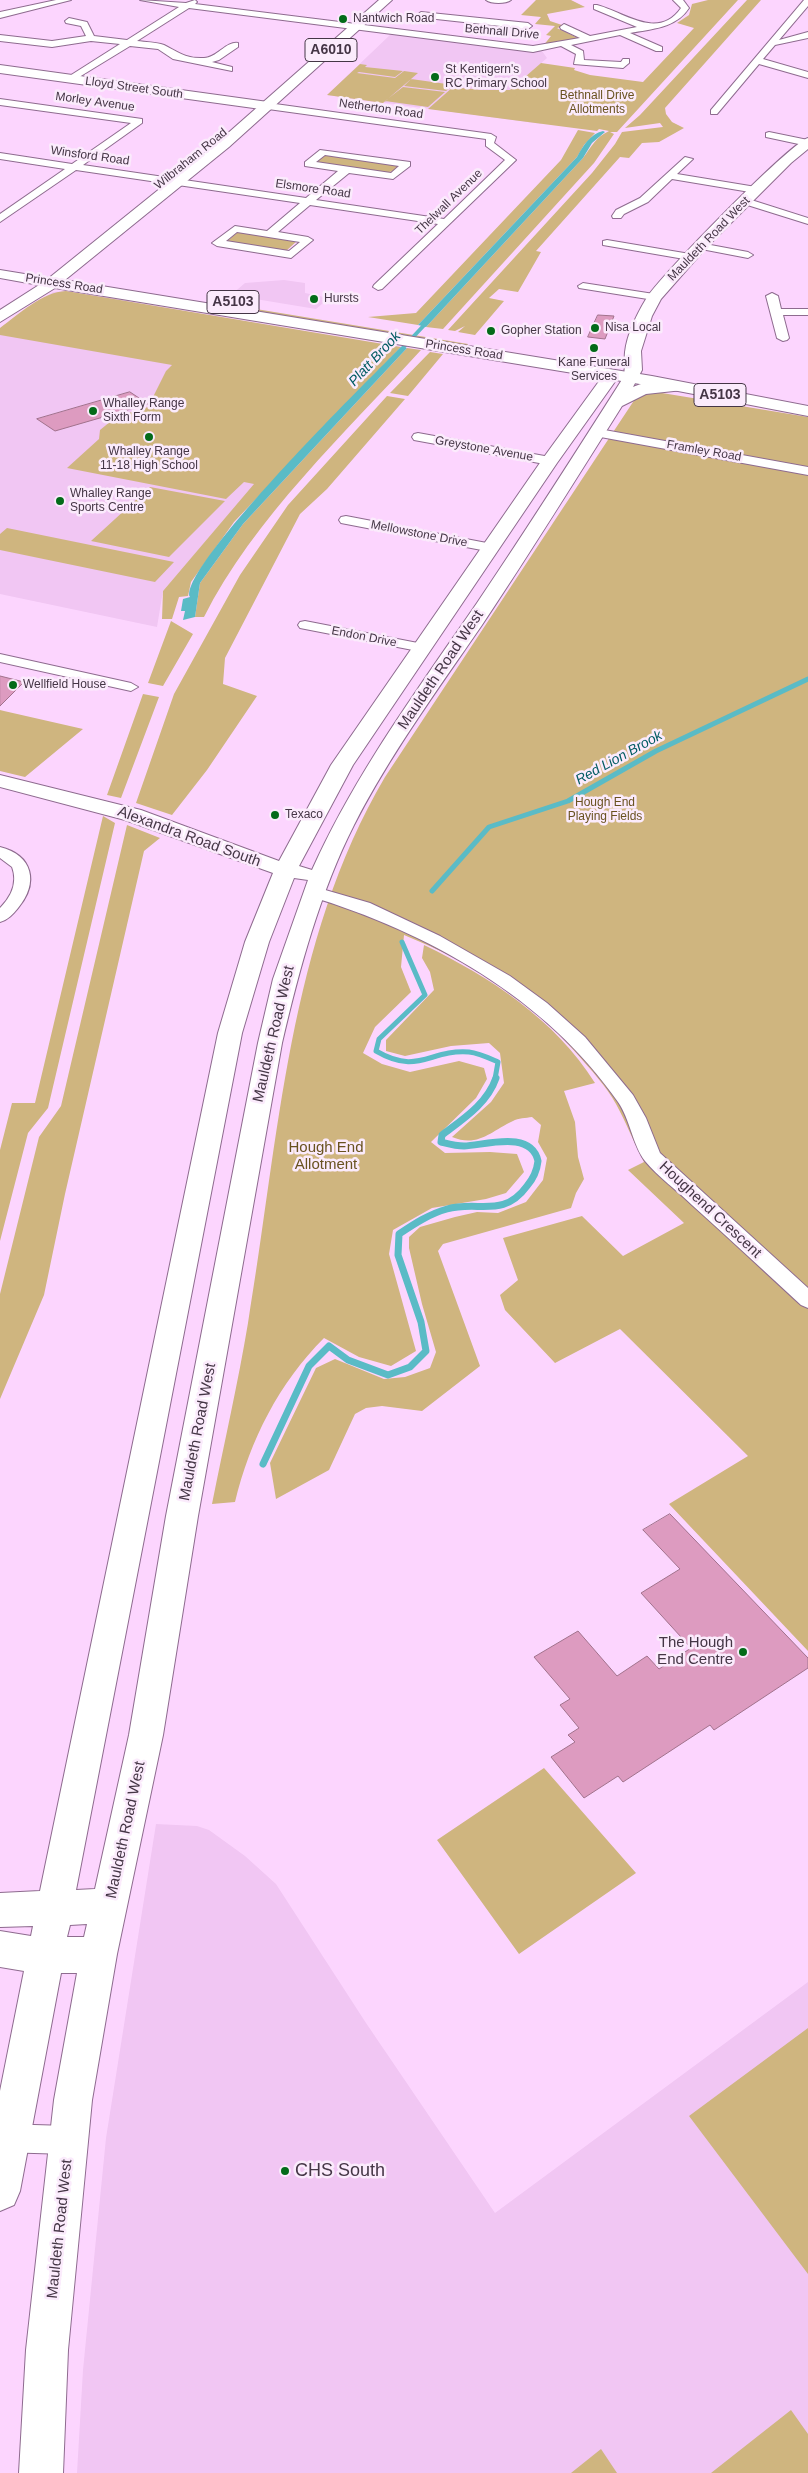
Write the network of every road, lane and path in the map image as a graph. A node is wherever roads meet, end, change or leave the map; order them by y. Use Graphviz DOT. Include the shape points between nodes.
graph roads {
  1 [pos="67,0"];
  2 [pos="144,0"];
  3 [pos="197,0"];
  4 [pos="374,0"];
  5 [pos="386,0"];
  6 [pos="490,0"];
  7 [pos="507,0"];
  8 [pos="677,0"];
  9 [pos="808,1"];
  10 [pos="599,2"];
  11 [pos="431,5"];
  12 [pos="188,6"];
  13 [pos="0,16"];
  14 [pos="69,21"];
  15 [pos="412,23"];
  16 [pos="344,25"];
  17 [pos="357,26"];
  18 [pos="528,26"];
  19 [pos="787,26"];
  20 [pos="564,27"];
  21 [pos="647,28"];
  22 [pos="808,30"];
  23 [pos="622,33"];
  24 [pos="514,35"];
  25 [pos="808,35"];
  26 [pos="0,38"];
  27 [pos="91,38"];
  28 [pos="590,39"];
  29 [pos="774,42"];
  30 [pos="130,43"];
  31 [pos="563,44"];
  32 [pos="235,45"];
  33 [pos="503,46"];
  34 [pos="659,49"];
  35 [pos="204,61"];
  36 [pos="626,61"];
  37 [pos="756,61"];
  38 [pos="0,69"];
  39 [pos="230,69"];
  40 [pos="807,74"];
  41 [pos="71,79"];
  42 [pos="0,102"];
  43 [pos="263,105"];
  44 [pos="714,112"];
  45 [pos="769,135"];
  46 [pos="491,136"];
  47 [pos="807,143"];
  48 [pos="0,156"];
  49 [pos="688,159"];
  50 [pos="75,167"];
  51 [pos="347,169"];
  52 [pos="670,176"];
  53 [pos="171,181"];
  54 [pos="756,190"];
  55 [pos="309,201"];
  56 [pos="745,201"];
  57 [pos="615,213"];
  58 [pos="0,219"];
  59 [pos="808,221"];
  60 [pos="446,222"];
  61 [pos="269,234"];
  62 [pos="607,243"];
  63 [pos="695,252"];
  64 [pos="748,255"];
  65 [pos="0,264"];
  66 [pos="0,274"];
  67 [pos="50,277"];
  68 [pos="583,286"];
  69 [pos="378,287"];
  70 [pos="654,296"];
  71 [pos="772,296"];
  72 [pos="0,309"];
  73 [pos="776,312"];
  74 [pos="808,312"];
  75 [pos="0,317"];
  76 [pos="783,338"];
  77 [pos="624,372"];
  78 [pos="677,386"];
  79 [pos="808,399"];
  80 [pos="614,403"];
  81 [pos="808,411"];
  82 [pos="599,434"];
  83 [pos="418,437"];
  84 [pos="562,463"];
  85 [pos="808,471"];
  86 [pos="346,520"];
  87 [pos="492,548"];
  88 [pos="305,625"];
  89 [pos="423,648"];
  90 [pos="0,658"];
  91 [pos="131,687"];
  92 [pos="2,783"];
  93 [pos="0,852"];
  94 [pos="285,870"];
  95 [pos="317,885"];
  96 [pos="0,917"];
  97 [pos="808,1300"];
  98 [pos="110,1906"];
  99 [pos="53,1909"];
  100 [pos="0,1910"];
  101 [pos="0,1949"];
  102 [pos="99,1954"];
  103 [pos="45,1956"];
  104 [pos="5,2137"];
  105 [pos="68,2140"];
  106 [pos="0,2191"];
  107 [pos="41,2473"];
  1 -- 13 [label="street"];
  2 -- 12 [label="street"];
  3 -- 12 [label="street"];
  4 -- 16 [label="main road, Wilbraham Road / A6010"];
  5 -- 17 [label="main road, Wilbraham Road / A6010"];
  6 -- 7 [label="street"];
  8 -- 21 [label="street, Bethnall Drive" via="685,8 681,14 666,24"];
  9 -- 19 [label="street"];
  10 -- 21 [label="street"];
  11 -- 15 [label="street"];
  12 -- 16 [label="street"];
  12 -- 30 [label="street"];
  14 -- 27 [label="street" via="84,24"];
  15 -- 17 [label="street, Bethnall Drive"];
  15 -- 18 [label="street"];
  15 -- 33 [label="street, Bethnall Drive"];
  16 -- 17 [label="street"];
  16 -- 43 [label="main road, Wilbraham Road / A6010"];
  17 -- 43 [label="main road, Wilbraham Road / A6010"];
  19 -- 22 [label="street"];
  19 -- 29 [label="street"];
  20 -- 28 [label="street"];
  21 -- 23 [label="street, Bethnall Drive"];
  23 -- 28 [label="street, Bethnall Drive"];
  23 -- 34 [label="street"];
  24 -- 33 [label="street"];
  25 -- 29 [label="street"];
  26 -- 27 [label="street" via="52,44"];
  27 -- 30 [label="street"];
  28 -- 31 [label="street, Bethnall Drive"];
  29 -- 37 [label="street"];
  30 -- 35 [label="street" via="160,47 176,57"];
  30 -- 41 [label="street"];
  31 -- 33 [label="street, Bethnall Drive" via="533,49"];
  31 -- 36 [label="street" via="580,53 581,58 577,62 612,66 623,65"];
  32 -- 35 [label="street" via="216,58"];
  35 -- 39 [label="street"];
  37 -- 40 [label="street"];
  37 -- 44 [label="street"];
  38 -- 41 [label="main road, Lloyd Street South"];
  41 -- 43 [label="main road, Lloyd Street South"];
  42 -- 50 [label="street, Morley Avenue" via="139,121"];
  43 -- 46 [label="street, Netherton Road"];
  43 -- 53 [label="main road, Wilbraham Road / A6010"];
  45 -- 47 [label="street"];
  46 -- 60 [label="street, Thelwall Avenue" via="489,144 511,160"];
  47 -- 54 [label="main road, Mauldeth Road West"];
  48 -- 50 [label="street, Winsford Road"];
  49 -- 52 [label="street"];
  50 -- 53 [label="street, Winsford Road"];
  50 -- 58 [label="street"];
  51 -- 51 [label="street" via="308,164 323,152 407,164 393,176"];
  51 -- 55 [label="street"];
  52 -- 54 [label="street"];
  52 -- 57 [label="street" via="651,194"];
  53 -- 55 [label="street, Elsmore Road"];
  53 -- 67 [label="main road, Wilbraham Road / A6010"];
  54 -- 56 [label="main road, Mauldeth Road West"];
  55 -- 60 [label="street, Elsmore Road"];
  55 -- 61 [label="street"];
  56 -- 59 [label="street"];
  56 -- 63 [label="main road, Mauldeth Road West"];
  60 -- 69 [label="street, Thelwall Avenue"];
  61 -- 61 [label="street" via="308,240 291,255 217,243 235,229"];
  62 -- 63 [label="street"];
  63 -- 64 [label="street"];
  63 -- 70 [label="main road, Mauldeth Road West"];
  65 -- 67 [label="main road, Princess Road / A5103"];
  66 -- 67 [label="main road, Princess Road / A5103"];
  67 -- 72 [label="main road, Wilbraham Road / A6010"];
  67 -- 75 [label="main road, A6010"];
  67 -- 77 [label="main road, Princess Road / A5103"];
  68 -- 70 [label="street"];
  70 -- 77 [label="main road, Mauldeth Road West"];
  71 -- 73 [label="street"];
  73 -- 74 [label="street"];
  73 -- 76 [label="street"];
  77 -- 78 [label="main road, Princess Road / A5103"];
  77 -- 79 [label="main road, Princess Road / A5103"];
  77 -- 80 [label="main road, Mauldeth Road West"];
  77 -- 84 [label="main road, Mauldeth Road West"];
  78 -- 80 [label="main road" via="643,389"];
  78 -- 81 [label="main road, Princess Road / A5103"];
  80 -- 84 [label="main road, Mauldeth Road West"];
  82 -- 85 [label="street, Framley Road"];
  83 -- 84 [label="street, Greystone Avenue"];
  84 -- 87 [label="main road, Mauldeth Road West"];
  84 -- 95 [label="main road, Mauldeth Road West" via="514,562 382,759 343,825"];
  86 -- 87 [label="street, Mellowstone Drive"];
  87 -- 89 [label="main road, Mauldeth Road West"];
  88 -- 89 [label="street, Endon Drive"];
  89 -- 94 [label="main road, Mauldeth Road West" via="342,765"];
  90 -- 91 [label="street"];
  92 -- 94 [label="main road, Alexandra Road South" via="94,803 153,821"];
  93 -- 96 [label="street" via="15,861 22,870 24,881 21,893"];
  94 -- 95 [label="main road, Alexandra Road South"];
  94 -- 99 [label="main road, Mauldeth Road West" via="257,942 230,1033"];
  95 -- 97 [label="street, Houghend Crescent" via="434,940 504,980 541,1007 579,1041 626,1099 652,1156"];
  95 -- 98 [label="main road, Mauldeth Road West" via="285,979 270,1043 182,1516 146,1735"];
  98 -- 99 [label="main road"];
  98 -- 102 [label="main road, Mauldeth Road West"];
  99 -- 100 [label="main road"];
  99 -- 103 [label="main road, Mauldeth Road West"];
  101 -- 103 [label="main road"];
  102 -- 103 [label="main road"];
  102 -- 105 [label="main road, Mauldeth Road West"];
  103 -- 104 [label="main road, Mauldeth Road West"];
  104 -- 105 [label="street"];
  104 -- 106 [label="main road, Mauldeth Road West"];
  105 -- 107 [label="main road, Mauldeth Road West" via="47,2350"];
}
